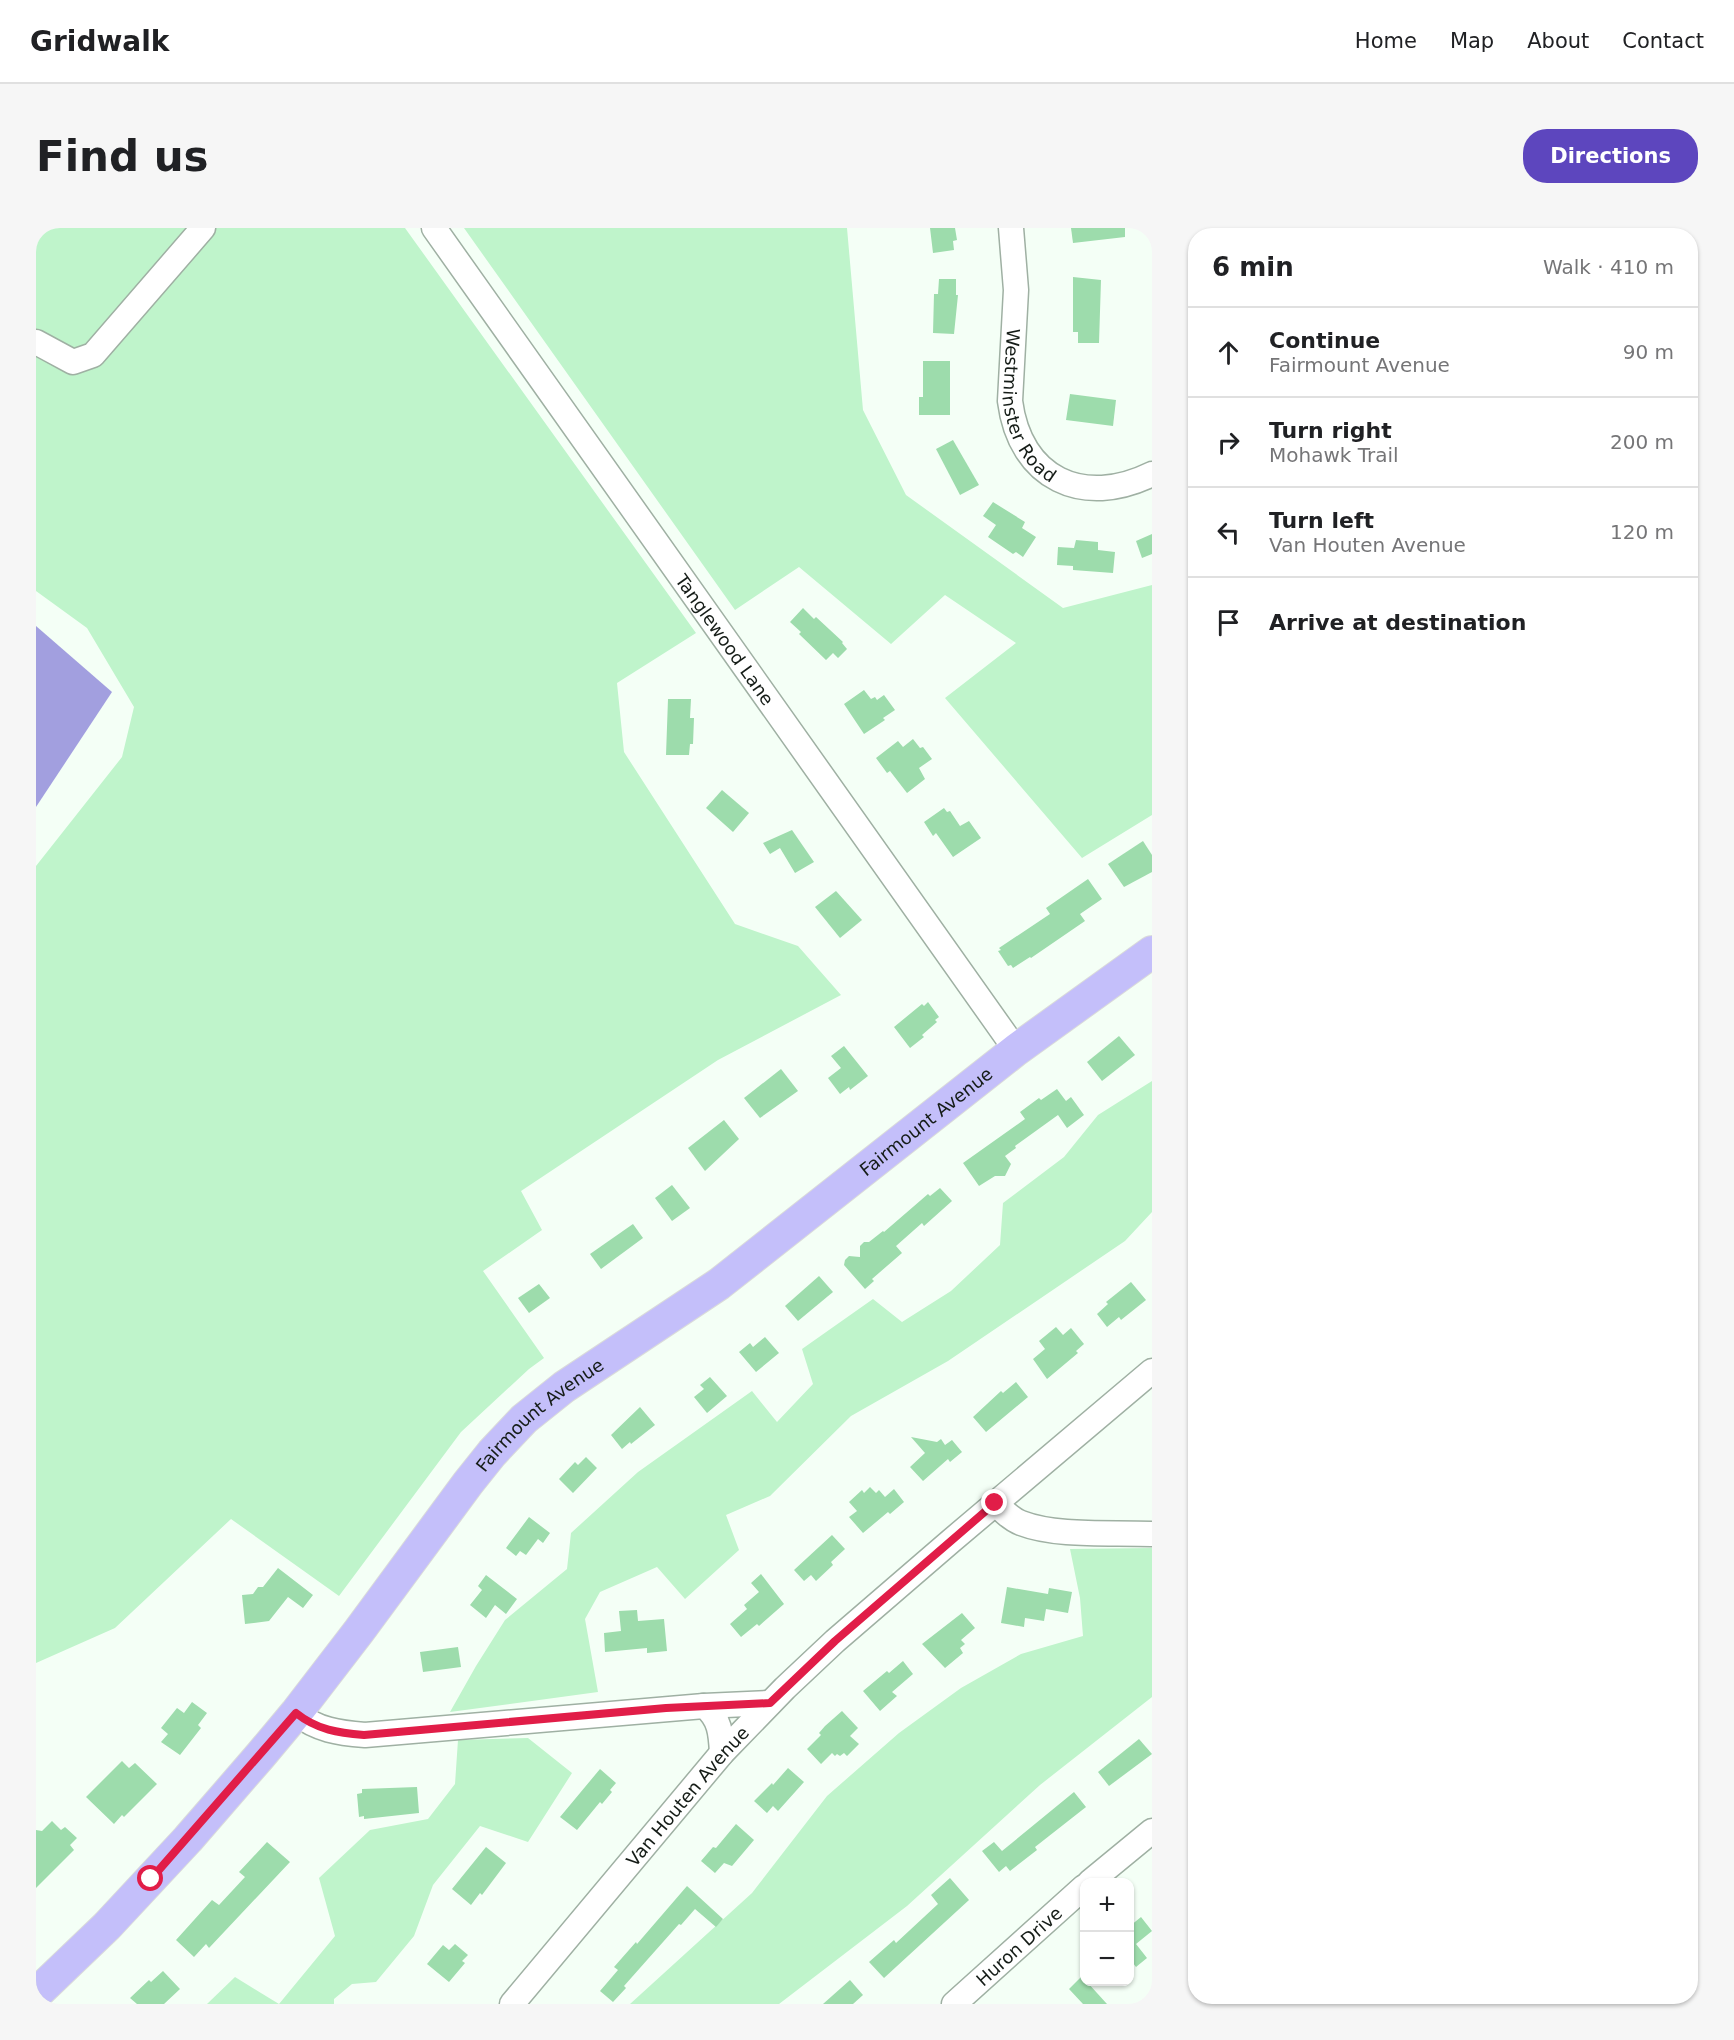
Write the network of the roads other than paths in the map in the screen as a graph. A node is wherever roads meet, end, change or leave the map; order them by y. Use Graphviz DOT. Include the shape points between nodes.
graph roads {
  1 [pos="203,228"];
  2 [pos="434,228"];
  3 [pos="1011,228"];
  4 [pos="36,342"];
  5 [pos="1152,474"];
  6 [pos="1152,952"];
  7 [pos="1016,1050"];
  8 [pos="1152,1371"];
  9 [pos="995,1503"];
  10 [pos="1152,1534"];
  11 [pos="770,1703"];
  12 [pos="704,1706"];
  13 [pos="296,1713"];
  14 [pos="722,1753"];
  15 [pos="1152,1831"];
  16 [pos="1095,1878"];
  17 [pos="1080,1891"];
  18 [pos="36,1994"];
  19 [pos="513,2004"];
  20 [pos="954,2004"];
  1 -- 4 [label="street" via="93,355 74,362"];
  2 -- 7 [label="street, Tanglewood Lane"];
  3 -- 5 [label="street, Westminster Road" via="1016,290 1010,400 1017,434 1026,452 1054,476 1089,489 1123,486"];
  6 -- 7 [label="main road, Fairmount Avenue"];
  7 -- 13 [label="main road, Fairmount Avenue" via="719,1284 564,1387 524,1419 468,1483"];
  8 -- 9 [label="street, Van Houten Avenue"];
  9 -- 10 [label="street" via="1020,1522 1049,1530"];
  9 -- 11 [label="street, Van Houten Avenue" via="835,1641"];
  11 -- 12 [label="street"];
  11 -- 14 [label="street, Van Houten Avenue"];
  12 -- 13 [label="street" via="364,1735 323,1729"];
  12 -- 14 [label="street" via="718,1723"];
  13 -- 18 [label="main road, Fairmount Avenue" via="188,1839 107,1926"];
  14 -- 19 [label="street, Van Houten Avenue"];
  15 -- 16 [label="street"];
  17 -- 20 [label="street, Huron Drive"];
}
